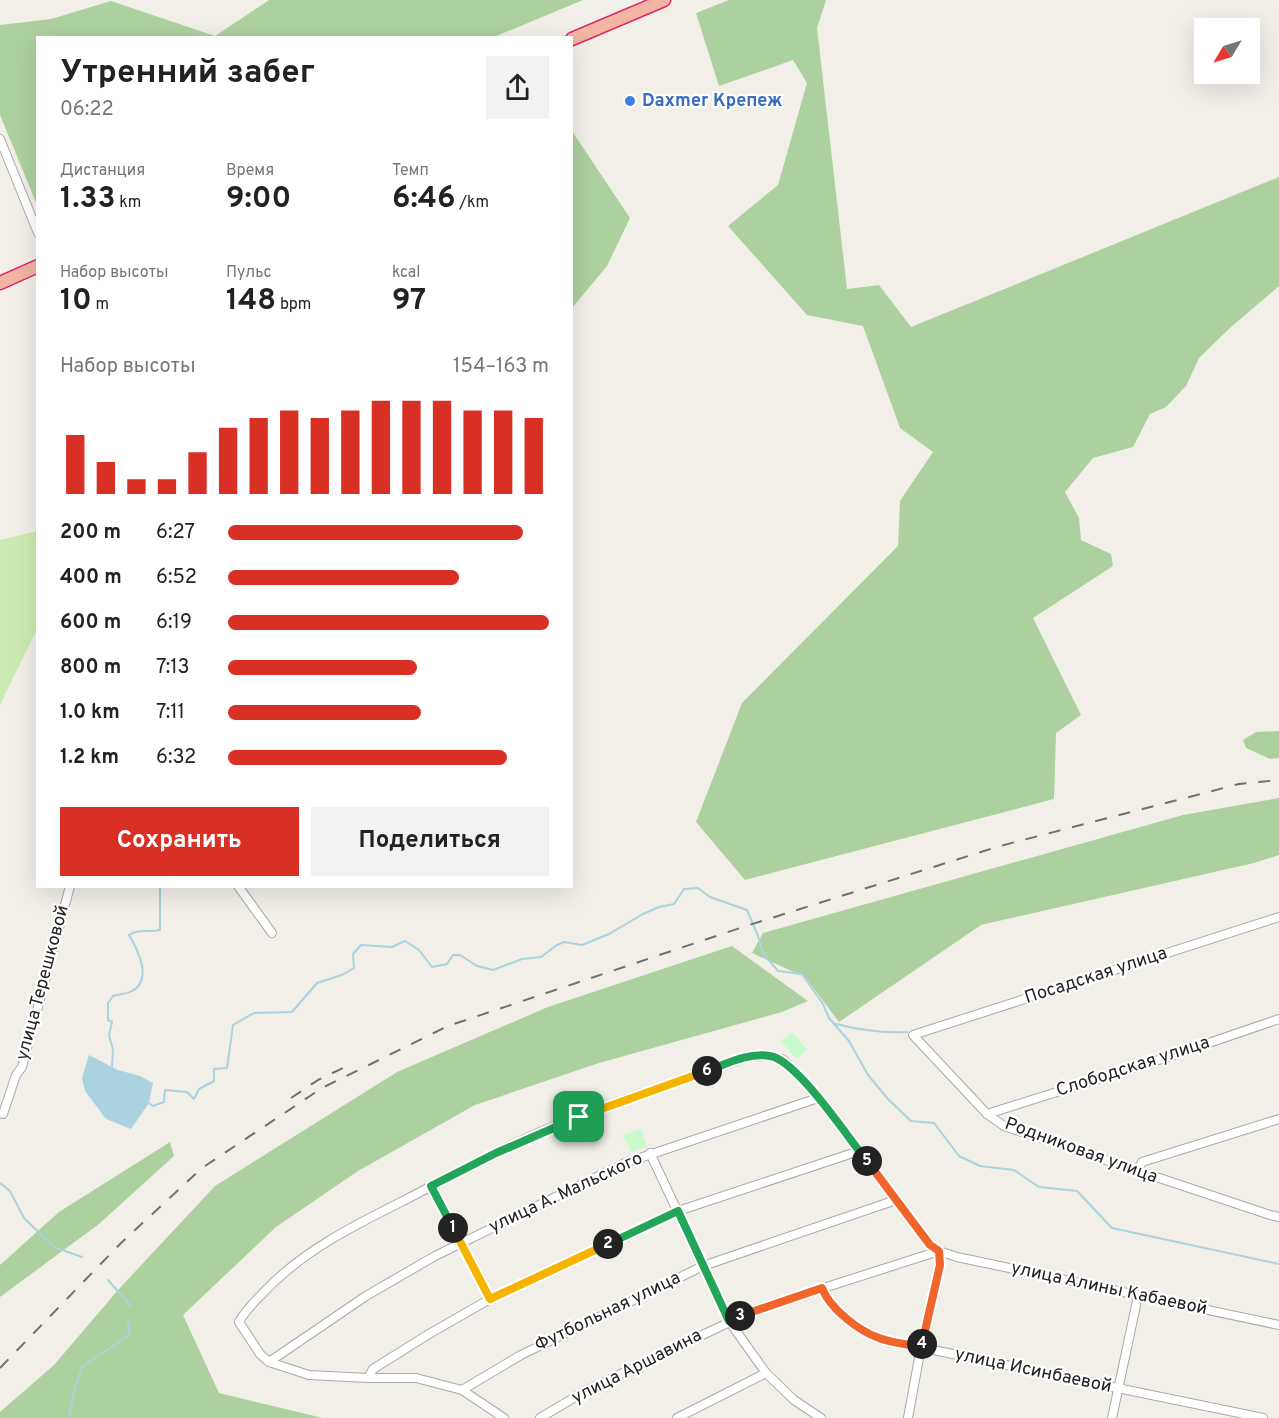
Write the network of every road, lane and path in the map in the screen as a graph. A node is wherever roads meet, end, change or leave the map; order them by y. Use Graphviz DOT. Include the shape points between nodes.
graph roads {
  1 [pos="664,0"];
  2 [pos="573,39"];
  3 [pos="0,140"];
  4 [pos="36,228"];
  5 [pos="36,267"];
  6 [pos="0,283"];
  7 [pos="69,888"];
  8 [pos="239,888"];
  9 [pos="1279,917"];
  10 [pos="272,933"];
  11 [pos="1279,1019"];
  12 [pos="913,1035"];
  13 [pos="818,1098"];
  14 [pos="3,1114"];
  15 [pos="987,1114"];
  16 [pos="1279,1119"];
  17 [pos="859,1151"];
  18 [pos="650,1153"];
  19 [pos="1137,1172"];
  20 [pos="431,1186"];
  21 [pos="896,1200"];
  22 [pos="678,1211"];
  23 [pos="1279,1216"];
  24 [pos="462,1243"];
  25 [pos="939,1251"];
  26 [pos="703,1266"];
  27 [pos="822,1288"];
  28 [pos="1138,1296"];
  29 [pos="490,1299"];
  30 [pos="729,1321"];
  31 [pos="1279,1325"];
  32 [pos="921,1347"];
  33 [pos="269,1362"];
  34 [pos="766,1373"];
  35 [pos="368,1378"];
  36 [pos="1118,1388"];
  37 [pos="462,1390"];
  38 [pos="504,1418"];
  39 [pos="540,1418"];
  40 [pos="679,1418"];
  41 [pos="821,1418"];
  42 [pos="908,1418"];
  43 [pos="1112,1418"];
  44 [pos="1263,1418"];
  1 -- 2 [label="highway"];
  3 -- 4 [label="street"];
  5 -- 6 [label="highway"];
  7 -- 14 [label="street, улица Терешковой" via="21,1066"];
  8 -- 10 [label="street"];
  9 -- 12 [label="street, Посадская улица"];
  11 -- 15 [label="street, Слободская улица"];
  12 -- 15 [label="street, Родниковая улица"];
  13 -- 17 [label="street"];
  13 -- 18 [label="street, улица А. Мальского"];
  13 -- 20 [label="street" via="782,1059 748,1057 562,1123"];
  15 -- 19 [label="street, Родниковая улица" via="1004,1126"];
  16 -- 19 [label="street" via="1142,1162"];
  17 -- 21 [label="street"];
  17 -- 22 [label="street"];
  18 -- 22 [label="street"];
  18 -- 24 [label="street, улица А. Мальского"];
  19 -- 23 [label="street, Родниковая улица"];
  20 -- 24 [label="street"];
  20 -- 33 [label="street" via="320,1245 272,1283 243,1313 239,1322"];
  21 -- 25 [label="street" via="930,1245"];
  21 -- 26 [label="street, Футбольная улица"];
  22 -- 26 [label="street"];
  22 -- 29 [label="street"];
  24 -- 29 [label="street"];
  24 -- 33 [label="street, улица А. Мальского" via="366,1296"];
  25 -- 27 [label="street, улица Аршавина"];
  25 -- 28 [label="street, улица Алины Кабаевой"];
  25 -- 32 [label="street" via="940,1265"];
  26 -- 30 [label="street"];
  26 -- 37 [label="street, Футбольная улица" via="521,1355"];
  27 -- 30 [label="street, улица Аршавина"];
  27 -- 32 [label="street, улица Исинбаевой" via="833,1305 864,1331 880,1339"];
  28 -- 31 [label="street, улица Алины Кабаевой"];
  28 -- 36 [label="street"];
  29 -- 35 [label="street" via="374,1369"];
  30 -- 34 [label="street"];
  30 -- 39 [label="street, улица Аршавина" via="587,1390"];
  32 -- 36 [label="street, улица Исинбаевой"];
  32 -- 42 [label="street"];
  33 -- 35 [label="street" via="309,1375"];
  34 -- 40 [label="street"];
  34 -- 41 [label="street" via="794,1400"];
  35 -- 37 [label="street" via="417,1378"];
  36 -- 43 [label="street"];
  36 -- 44 [label="street, улица Исинбаевой"];
  37 -- 38 [label="street"];
}
